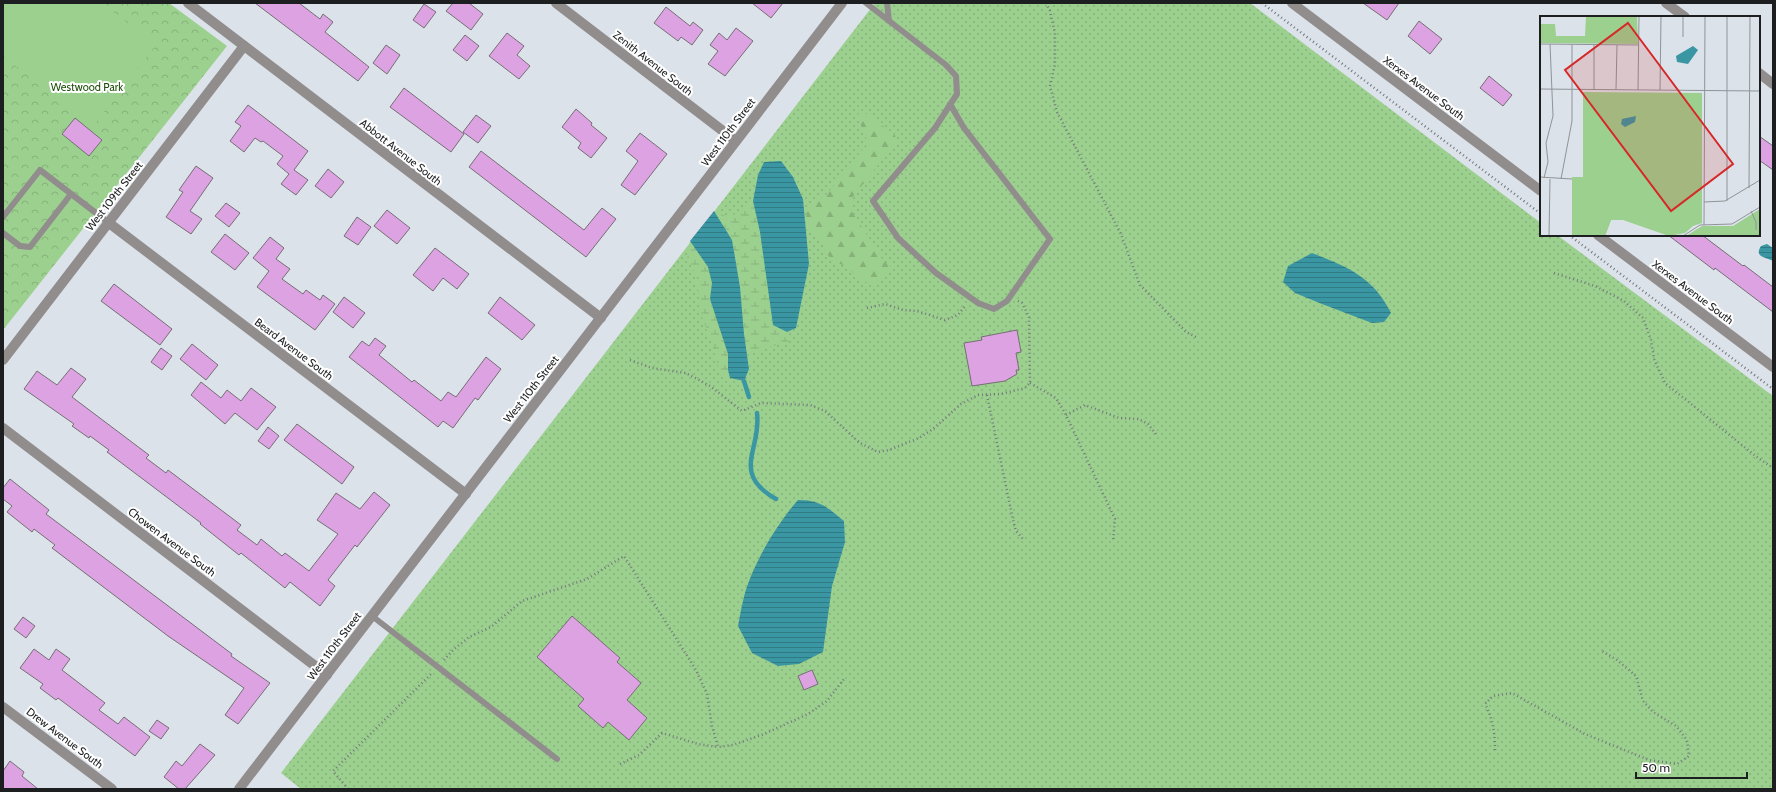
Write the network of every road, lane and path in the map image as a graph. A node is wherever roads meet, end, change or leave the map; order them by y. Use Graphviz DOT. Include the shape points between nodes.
graph roads {
  1 [pos="188,3"];
  2 [pos="556,3"];
  3 [pos="842,3"];
  4 [pos="866,3"];
  5 [pos="887,3"];
  6 [pos="1046,3"];
  7 [pos="1262,3"];
  8 [pos="1292,3"];
  9 [pos="1666,3"];
  10 [pos="1683,16"];
  11 [pos="889,21"];
  12 [pos="244,46"];
  13 [pos="1760,74"];
  14 [pos="1773,84"];
  15 [pos="950,104"];
  16 [pos="736,141"];
  17 [pos="1540,191"];
  18 [pos="71,194"];
  19 [pos="1540,213"];
  20 [pos="3,217"];
  21 [pos="109,223"];
  22 [pos="3,233"];
  23 [pos="1569,236"];
  24 [pos="1599,236"];
  25 [pos="1554,273"];
  26 [pos="1011,296"];
  27 [pos="971,298"];
  28 [pos="867,308"];
  29 [pos="601,318"];
  30 [pos="1198,338"];
  31 [pos="3,360"];
  32 [pos="630,360"];
  33 [pos="1773,367"];
  34 [pos="1030,383"];
  35 [pos="1773,389"];
  36 [pos="987,394"];
  37 [pos="1066,414"];
  38 [pos="3,428"];
  39 [pos="1156,434"];
  40 [pos="1773,468"];
  41 [pos="466,494"];
  42 [pos="1023,538"];
  43 [pos="1112,541"];
  44 [pos="372,616"];
  45 [pos="1602,651"];
  46 [pos="438,667"];
  47 [pos="327,675"];
  48 [pos="844,679"];
  49 [pos="3,706"];
  50 [pos="718,747"];
  51 [pos="1495,750"];
  52 [pos="557,758"];
  53 [pos="620,764"];
  54 [pos="112,789"];
  55 [pos="239,789"];
  56 [pos="348,789"];
  1 -- 12 [label="street, Abbott Avenue South"];
  2 -- 16 [label="street, Zenith Avenue South"];
  3 -- 16 [label="street, West 110th Street"];
  4 -- 11 [label="lane"];
  5 -- 11 [label="lane"];
  6 -- 30 [label="path" via="1055,33 1055,64 1050,86 1057,112 1121,234 1140,285 1186,332"];
  7 -- 19 [label="path"];
  8 -- 17 [label="street, Xerxes Avenue South"];
  9 -- 10 [label="street"];
  11 -- 15 [label="lane" via="946,65 956,76 957,94"];
  12 -- 21 [label="street, West 109th Street"];
  12 -- 29 [label="street, Abbott Avenue South"];
  13 -- 14 [label="street"];
  15 -- 26 [label="lane" via="964,128 1050,239"];
  15 -- 27 [label="lane" via="935,128 873,201 898,238 936,273"];
  16 -- 29 [label="street, West 110th Street"];
  18 -- 20 [label="lane" via="40,170"];
  18 -- 21 [label="lane"];
  18 -- 22 [label="lane" via="30,247 20,246"];
  21 -- 31 [label="street, West 109th Street"];
  21 -- 41 [label="street, Beard Avenue South"];
  23 -- 35 [label="path"];
  24 -- 33 [label="street, Xerxes Avenue South"];
  25 -- 40 [label="path" via="1595,286 1624,301 1643,318 1652,340 1654,359 1665,383"];
  26 -- 27 [label="lane" via="994,309"];
  26 -- 34 [label="path" via="1022,303 1029,317"];
  27 -- 28 [label="path" via="958,315 945,320 885,304"];
  29 -- 41 [label="street, West 110th Street"];
  32 -- 36 [label="path" via="652,368 686,373 710,386 742,411 761,403 810,405 826,411 860,443 878,452 919,438 961,404 978,395"];
  34 -- 36 [label="path" via="1025,388 1001,394"];
  34 -- 37 [label="path" via="1056,398"];
  36 -- 42 [label="path" via="1013,520 1016,531"];
  37 -- 39 [label="path" via="1085,405 1119,418 1139,420 1148,424"];
  37 -- 43 [label="path" via="1114,519"];
  38 -- 47 [label="street, Chowen Avenue South"];
  41 -- 44 [label="street, West 110th Street"];
  44 -- 46 [label="lane"];
  44 -- 47 [label="street, West 110th Street"];
  45 -- 51 [label="path" via="1636,676 1643,701 1653,712 1676,726 1688,740 1689,756 1676,764 1648,760 1585,734 1512,693 1492,696 1485,704 1491,714"];
  46 -- 50 [label="path" via="469,636 492,627 522,601 587,579 624,556 696,670 707,694"];
  46 -- 52 [label="lane"];
  46 -- 56 [label="path" via="333,771"];
  47 -- 55 [label="street, West 110th Street"];
  48 -- 50 [label="path" via="828,701 808,714 733,746"];
  49 -- 54 [label="street, Drew Avenue South"];
  50 -- 53 [label="path" via="662,733 639,755"];
}
